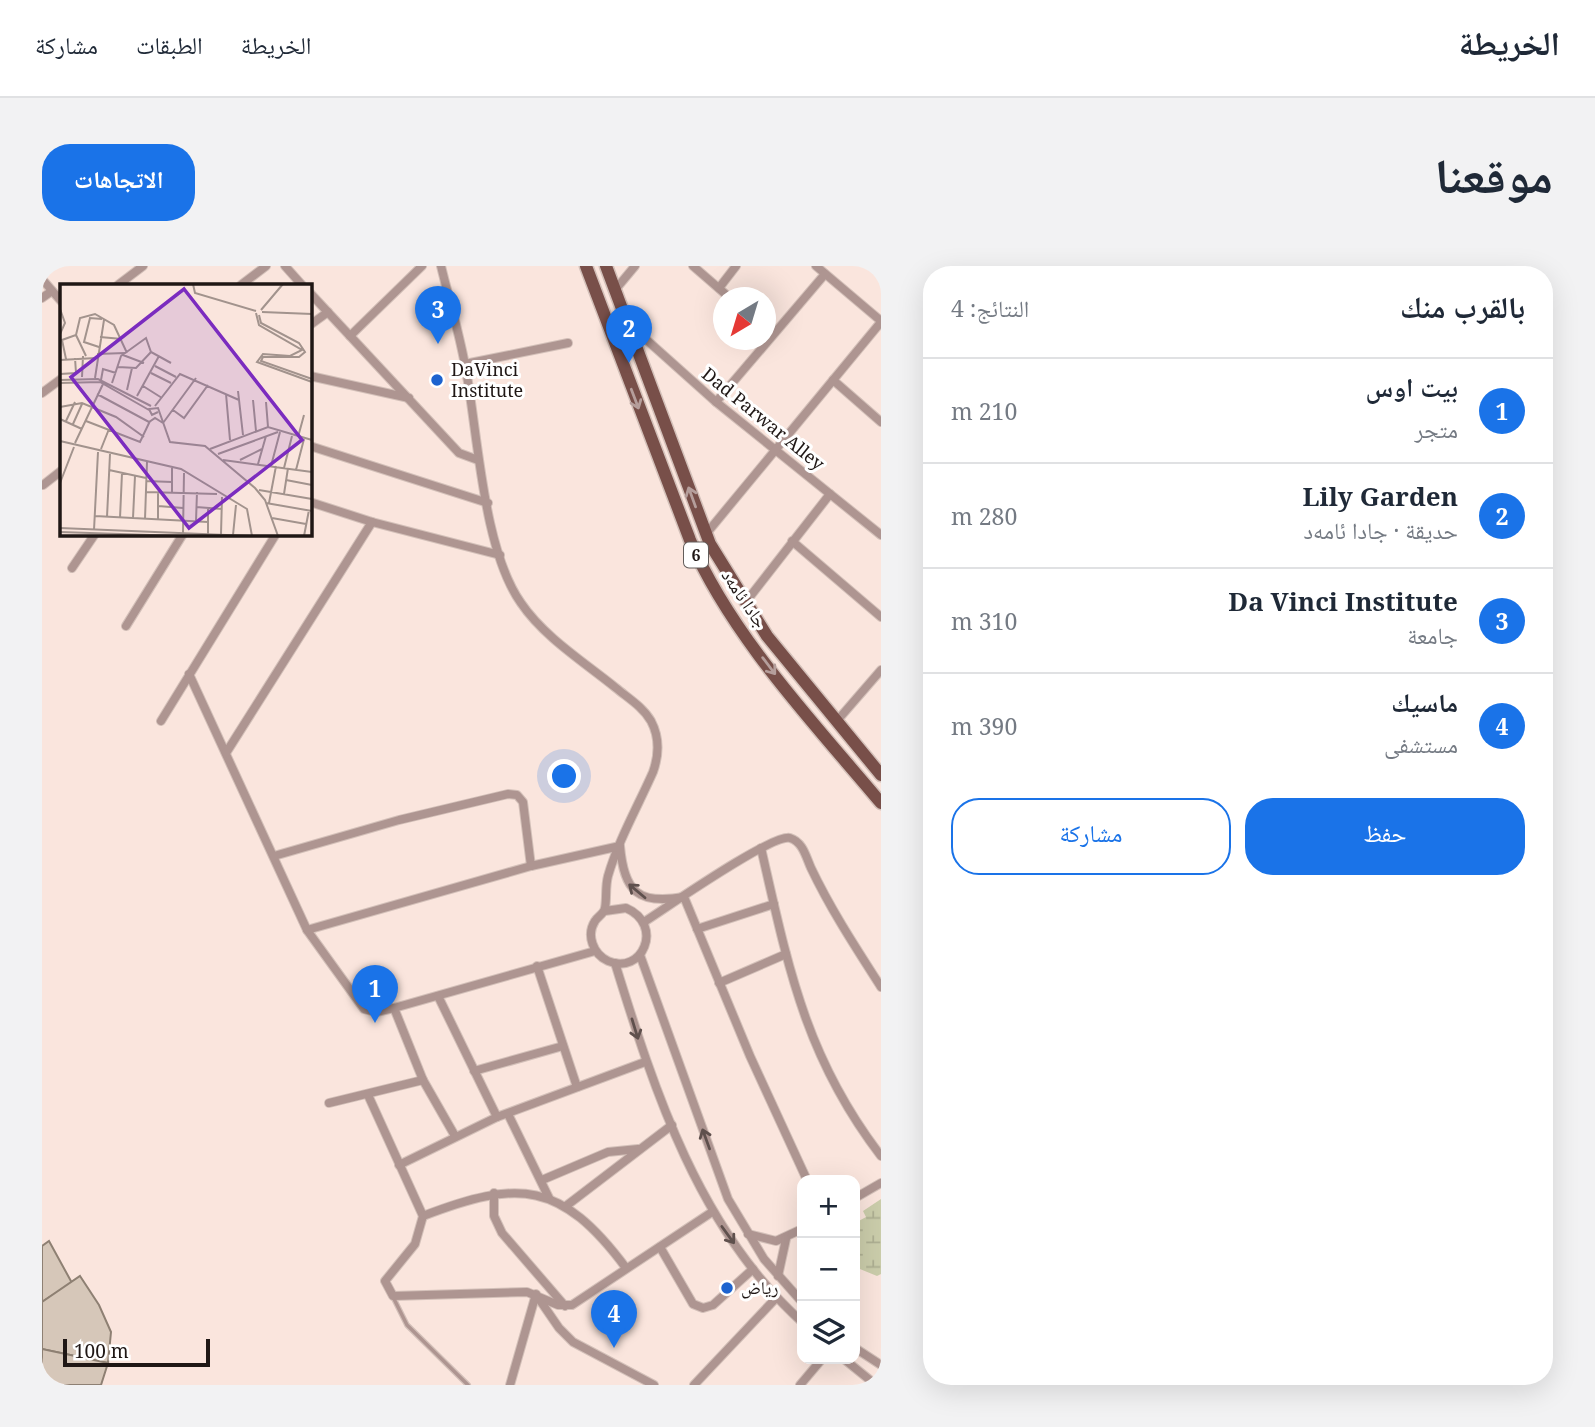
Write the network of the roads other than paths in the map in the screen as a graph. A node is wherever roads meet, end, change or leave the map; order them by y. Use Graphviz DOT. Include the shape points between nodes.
graph roads {
  1 [pos="143,266"];
  2 [pos="266,266"];
  3 [pos="285,266"];
  4 [pos="422,266"];
  5 [pos="441,266"];
  6 [pos="586,266"];
  7 [pos="606,266"];
  8 [pos="635,266"];
  9 [pos="694,266"];
  10 [pos="736,266"];
  11 [pos="816,266"];
  12 [pos="825,274"];
  13 [pos="42,279"];
  14 [pos="119,284"];
  15 [pos="242,284"];
  16 [pos="301,284"];
  17 [pos="718,287"];
  18 [pos="720,287"];
  19 [pos="615,290"];
  20 [pos="52,291"];
  21 [pos="312,295"];
  22 [pos="42,298"];
  23 [pos="60,300"];
  24 [pos="328,312"];
  25 [pos="881,321"];
  26 [pos="312,324"];
  27 [pos="628,324"];
  28 [pos="776,324"];
  29 [pos="350,336"];
  30 [pos="568,343"];
  31 [pos="755,350"];
  32 [pos="466,364"];
  33 [pos="312,376"];
  34 [pos="60,380"];
  35 [pos="833,380"];
  36 [pos="42,393"];
  37 [pos="409,398"];
  38 [pos="716,402"];
  39 [pos="881,422"];
  40 [pos="312,447"];
  41 [pos="776,450"];
  42 [pos="478,460"];
  43 [pos="60,472"];
  44 [pos="43,485"];
  45 [pos="830,495"];
  46 [pos="312,503"];
  47 [pos="488,503"];
  48 [pos="372,522"];
  49 [pos="706,534"];
  50 [pos="881,535"];
  51 [pos="93,536"];
  52 [pos="182,536"];
  53 [pos="275,536"];
  54 [pos="792,541"];
  55 [pos="500,555"];
  56 [pos="72,568"];
  57 [pos="746,603"];
  58 [pos="881,617"];
  59 [pos="126,626"];
  60 [pos="881,670"];
  61 [pos="189,674"];
  62 [pos="160,721"];
  63 [pos="836,722"];
  64 [pos="226,753"];
  65 [pos="881,775"];
  66 [pos="881,803"];
  67 [pos="620,846"];
  68 [pos="761,848"];
  69 [pos="274,856"];
  70 [pos="531,866"];
  71 [pos="684,897"];
  72 [pos="774,904"];
  73 [pos="605,911"];
  74 [pos="643,922"];
  75 [pos="697,929"];
  76 [pos="307,930"];
  77 [pos="596,951"];
  78 [pos="786,954"];
  79 [pos="640,955"];
  80 [pos="615,963"];
  81 [pos="537,966"];
  82 [pos="719,983"];
  83 [pos="881,987"];
  84 [pos="438,996"];
  85 [pos="394,1008"];
  86 [pos="564,1046"];
  87 [pos="645,1062"];
  88 [pos="474,1070"];
  89 [pos="423,1080"];
  90 [pos="577,1087"];
  91 [pos="368,1095"];
  92 [pos="329,1103"];
  93 [pos="508,1114"];
  94 [pos="497,1117"];
  95 [pos="672,1125"];
  96 [pos="454,1136"];
  97 [pos="638,1149"];
  98 [pos="881,1156"];
  99 [pos="399,1165"];
  100 [pos="805,1175"];
  101 [pos="542,1180"];
  102 [pos="881,1182"];
  103 [pos="494,1193"];
  104 [pos="860,1195"];
  105 [pos="549,1198"];
  106 [pos="566,1206"];
  107 [pos="712,1212"];
  108 [pos="423,1216"];
  109 [pos="797,1232"];
  110 [pos="748,1234"];
  111 [pos="786,1239"];
  112 [pos="660,1247"];
  113 [pos="626,1268"];
  114 [pos="753,1269"];
  115 [pos="778,1276"];
  116 [pos="536,1294"];
  117 [pos="393,1296"];
  118 [pos="776,1298"];
  119 [pos="801,1301"];
  120 [pos="565,1306"];
  121 [pos="797,1317"];
  122 [pos="860,1351"];
  123 [pos="818,1364"];
  124 [pos="850,1364"];
  125 [pos="881,1365"];
  126 [pos="512,1384"];
  127 [pos="696,1384"];
  128 [pos="468,1385"];
  129 [pos="654,1385"];
  130 [pos="800,1385"];
  131 [pos="876,1385"];
  1 -- 14 [label="street"];
  2 -- 15 [label="street"];
  3 -- 16 [label="street"];
  4 -- 29 [label="street"];
  5 -- 32 [label="street"];
  6 -- 66 [label="main road, جادا ئامەد / 6, one-way" via="705,573 780,681"];
  7 -- 19 [label="main road, جادا ئامەد / 6"];
  8 -- 19 [label="street"];
  9 -- 17 [label="street"];
  10 -- 18 [label="street"];
  11 -- 12 [label="street"];
  12 -- 25 [label="street"];
  12 -- 28 [label="street"];
  13 -- 20 [label="street"];
  19 -- 27 [label="main road, جادا ئامەد / 6"];
  20 -- 22 [label="street"];
  20 -- 23 [label="street"];
  21 -- 24 [label="street"];
  24 -- 26 [label="street"];
  24 -- 29 [label="street"];
  25 -- 35 [label="street"];
  27 -- 38 [label="street, Dad Parwar Alley"];
  49 -- 27 [label="main road, جادا ئامەد / 6, one-way"];
  29 -- 37 [label="street"];
  30 -- 32 [label="street"];
  31 -- 38 [label="street"];
  32 -- 42 [label="street"];
  33 -- 37 [label="street"];
  34 -- 36 [label="street"];
  35 -- 39 [label="street"];
  35 -- 41 [label="street"];
  37 -- 42 [label="street" via="459,453"];
  38 -- 41 [label="street, Dad Parwar Alley"];
  40 -- 47 [label="street"];
  41 -- 45 [label="street, Dad Parwar Alley"];
  41 -- 49 [label="street"];
  42 -- 47 [label="street"];
  43 -- 44 [label="street"];
  45 -- 50 [label="street, Dad Parwar Alley"];
  45 -- 54 [label="street"];
  46 -- 48 [label="street"];
  47 -- 55 [label="street"];
  48 -- 55 [label="street"];
  48 -- 64 [label="street"];
  49 -- 57 [label="main road, جادا ئامەد / 6"];
  51 -- 56 [label="street"];
  52 -- 59 [label="street"];
  53 -- 61 [label="street"];
  54 -- 57 [label="street"];
  54 -- 58 [label="street"];
  55 -- 67 [label="street" via="512,588 532,617 642,709 656,732 657,759"];
  57 -- 63 [label="main road, جادا ئامەد / 6"];
  60 -- 63 [label="street"];
  61 -- 62 [label="street"];
  61 -- 64 [label="street"];
  63 -- 65 [label="main road, جادا ئامەد / 6"];
  64 -- 69 [label="street"];
  67 -- 70 [label="street"];
  71 -- 67 [label="street, one-way" via="659,902 639,895 625,879"];
  67 -- 73 [label="street" via="608,875"];
  68 -- 71 [label="street"];
  68 -- 72 [label="street"];
  68 -- 83 [label="street" via="785,838 801,845 828,904"];
  69 -- 70 [label="street" via="508,794 523,802"];
  69 -- 76 [label="street"];
  70 -- 76 [label="street"];
  71 -- 74 [label="street"];
  71 -- 75 [label="street"];
  72 -- 75 [label="street"];
  72 -- 78 [label="street"];
  73 -- 74 [label="street" via="626,908"];
  73 -- 77 [label="street" via="592,929"];
  74 -- 79 [label="street" via="647,939"];
  75 -- 82 [label="street"];
  76 -- 85 [label="street" via="364,1009"];
  77 -- 80 [label="street"];
  77 -- 81 [label="street"];
  78 -- 82 [label="street"];
  78 -- 98 [label="street" via="791,981 826,1070"];
  79 -- 80 [label="street" via="627,963"];
  110 -- 79 [label="street, one-way" via="728,1199"];
  80 -- 87 [label="street, one-way"];
  81 -- 84 [label="street"];
  81 -- 86 [label="street"];
  82 -- 100 [label="street"];
  84 -- 85 [label="street"];
  84 -- 88 [label="street"];
  85 -- 89 [label="street"];
  86 -- 88 [label="street"];
  86 -- 90 [label="street"];
  87 -- 90 [label="street"];
  87 -- 95 [label="street"];
  88 -- 94 [label="street"];
  89 -- 91 [label="street"];
  89 -- 96 [label="street"];
  90 -- 93 [label="street"];
  91 -- 92 [label="street"];
  91 -- 99 [label="street"];
  93 -- 94 [label="street"];
  93 -- 101 [label="street"];
  94 -- 96 [label="street"];
  95 -- 97 [label="street"];
  95 -- 107 [label="street"];
  96 -- 99 [label="street"];
  97 -- 101 [label="street" via="608,1152"];
  97 -- 106 [label="street"];
  99 -- 108 [label="street"];
  101 -- 105 [label="street"];
  102 -- 104 [label="street"];
  103 -- 105 [label="street"];
  103 -- 108 [label="street"];
  103 -- 120 [label="street" via="494,1216 502,1233"];
  105 -- 106 [label="street"];
  106 -- 113 [label="street" via="605,1240"];
  107 -- 112 [label="street"];
  107 -- 114 [label="street, one-way"];
  108 -- 117 [label="street" via="415,1244 387,1275 386,1288"];
  109 -- 111 [label="street"];
  110 -- 111 [label="street" via="766,1241"];
  110 -- 115 [label="street"];
  111 -- 115 [label="street"];
  112 -- 113 [label="street"];
  112 -- 114 [label="street" via="693,1304 703,1308 713,1305"];
  113 -- 120 [label="street" via="577,1303"];
  114 -- 118 [label="street"];
  115 -- 119 [label="street"];
  116 -- 117 [label="street"];
  116 -- 120 [label="street"];
  116 -- 126 [label="street"];
  116 -- 129 [label="street" via="573,1342"];
  117 -- 128 [label="lane" via="407,1325"];
  118 -- 121 [label="street"];
  118 -- 127 [label="street"];
  122 -- 125 [label="street"];
  123 -- 130 [label="street"];
  124 -- 131 [label="street"];
}
